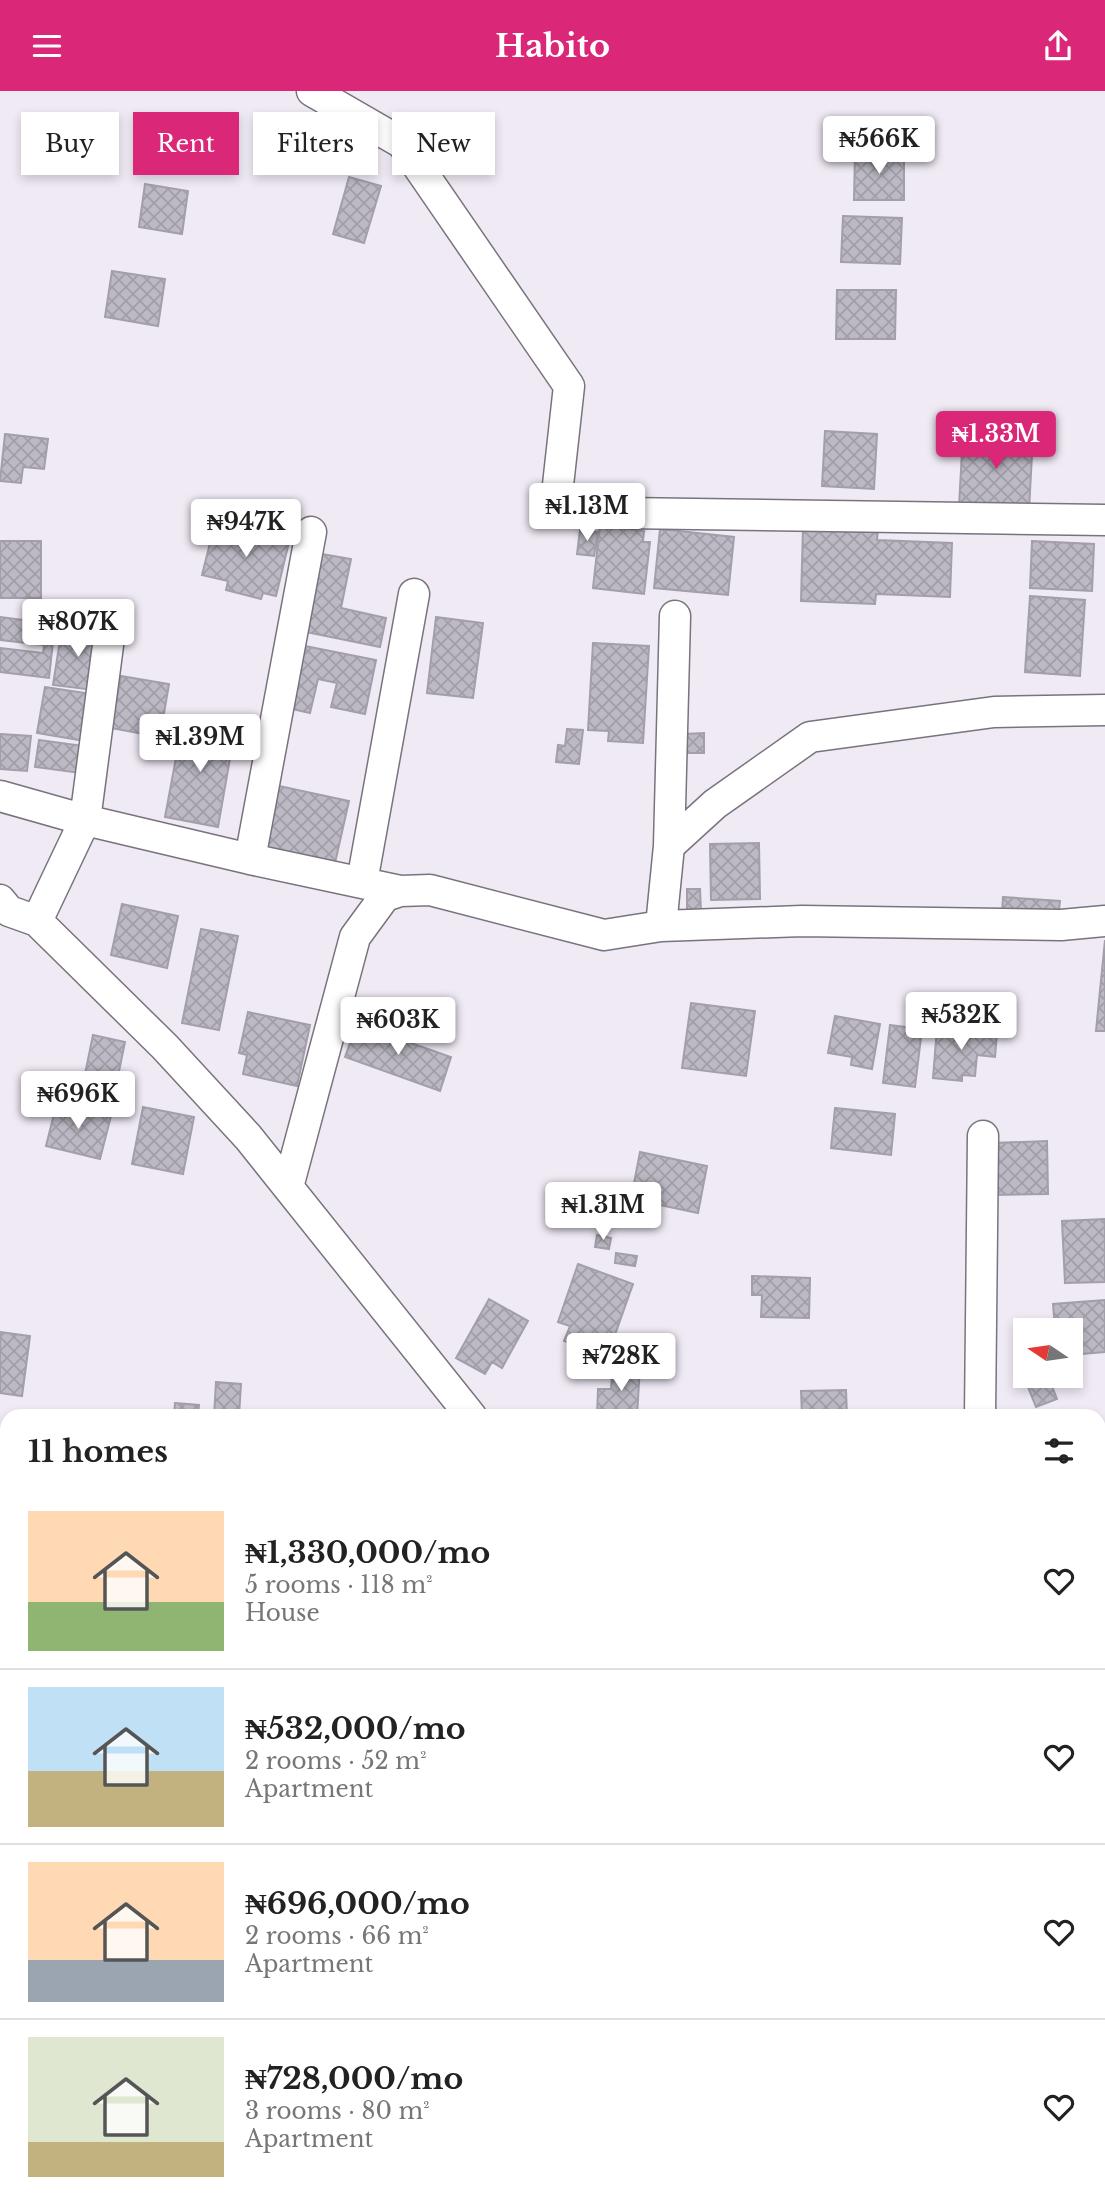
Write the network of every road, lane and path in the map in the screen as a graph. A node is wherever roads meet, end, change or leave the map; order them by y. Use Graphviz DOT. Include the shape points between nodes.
graph roads {
  1 [pos="312,91"];
  2 [pos="1105,520"];
  3 [pos="311,532"];
  4 [pos="414,594"];
  5 [pos="676,616"];
  6 [pos="110,630"];
  7 [pos="1105,710"];
  8 [pos="0,796"];
  9 [pos="85,820"];
  10 [pos="669,846"];
  11 [pos="250,859"];
  12 [pos="362,882"];
  13 [pos="400,891"];
  14 [pos="12,910"];
  15 [pos="1105,921"];
  16 [pos="661,926"];
  17 [pos="983,1136"];
  18 [pos="288,1187"];
  19 [pos="465,1409"];
  20 [pos="980,1409"];
  1 -- 2 [label="street" via="402,143 569,386 555,512"];
  3 -- 11 [label="street"];
  4 -- 12 [label="street"];
  5 -- 10 [label="street"];
  6 -- 9 [label="street"];
  7 -- 10 [label="street" via="994,712 810,737 715,804"];
  8 -- 9 [label="street"];
  9 -- 11 [label="street"];
  9 -- 14 [label="street"];
  10 -- 16 [label="street"];
  11 -- 12 [label="street"];
  12 -- 13 [label="street"];
  13 -- 16 [label="street" via="430,890 604,935"];
  13 -- 18 [label="street" via="385,896 355,937"];
  14 -- 18 [label="street" via="165,1047"];
  15 -- 16 [label="street" via="1061,925 802,922"];
  17 -- 20 [label="street"];
  18 -- 19 [label="street"];
}
